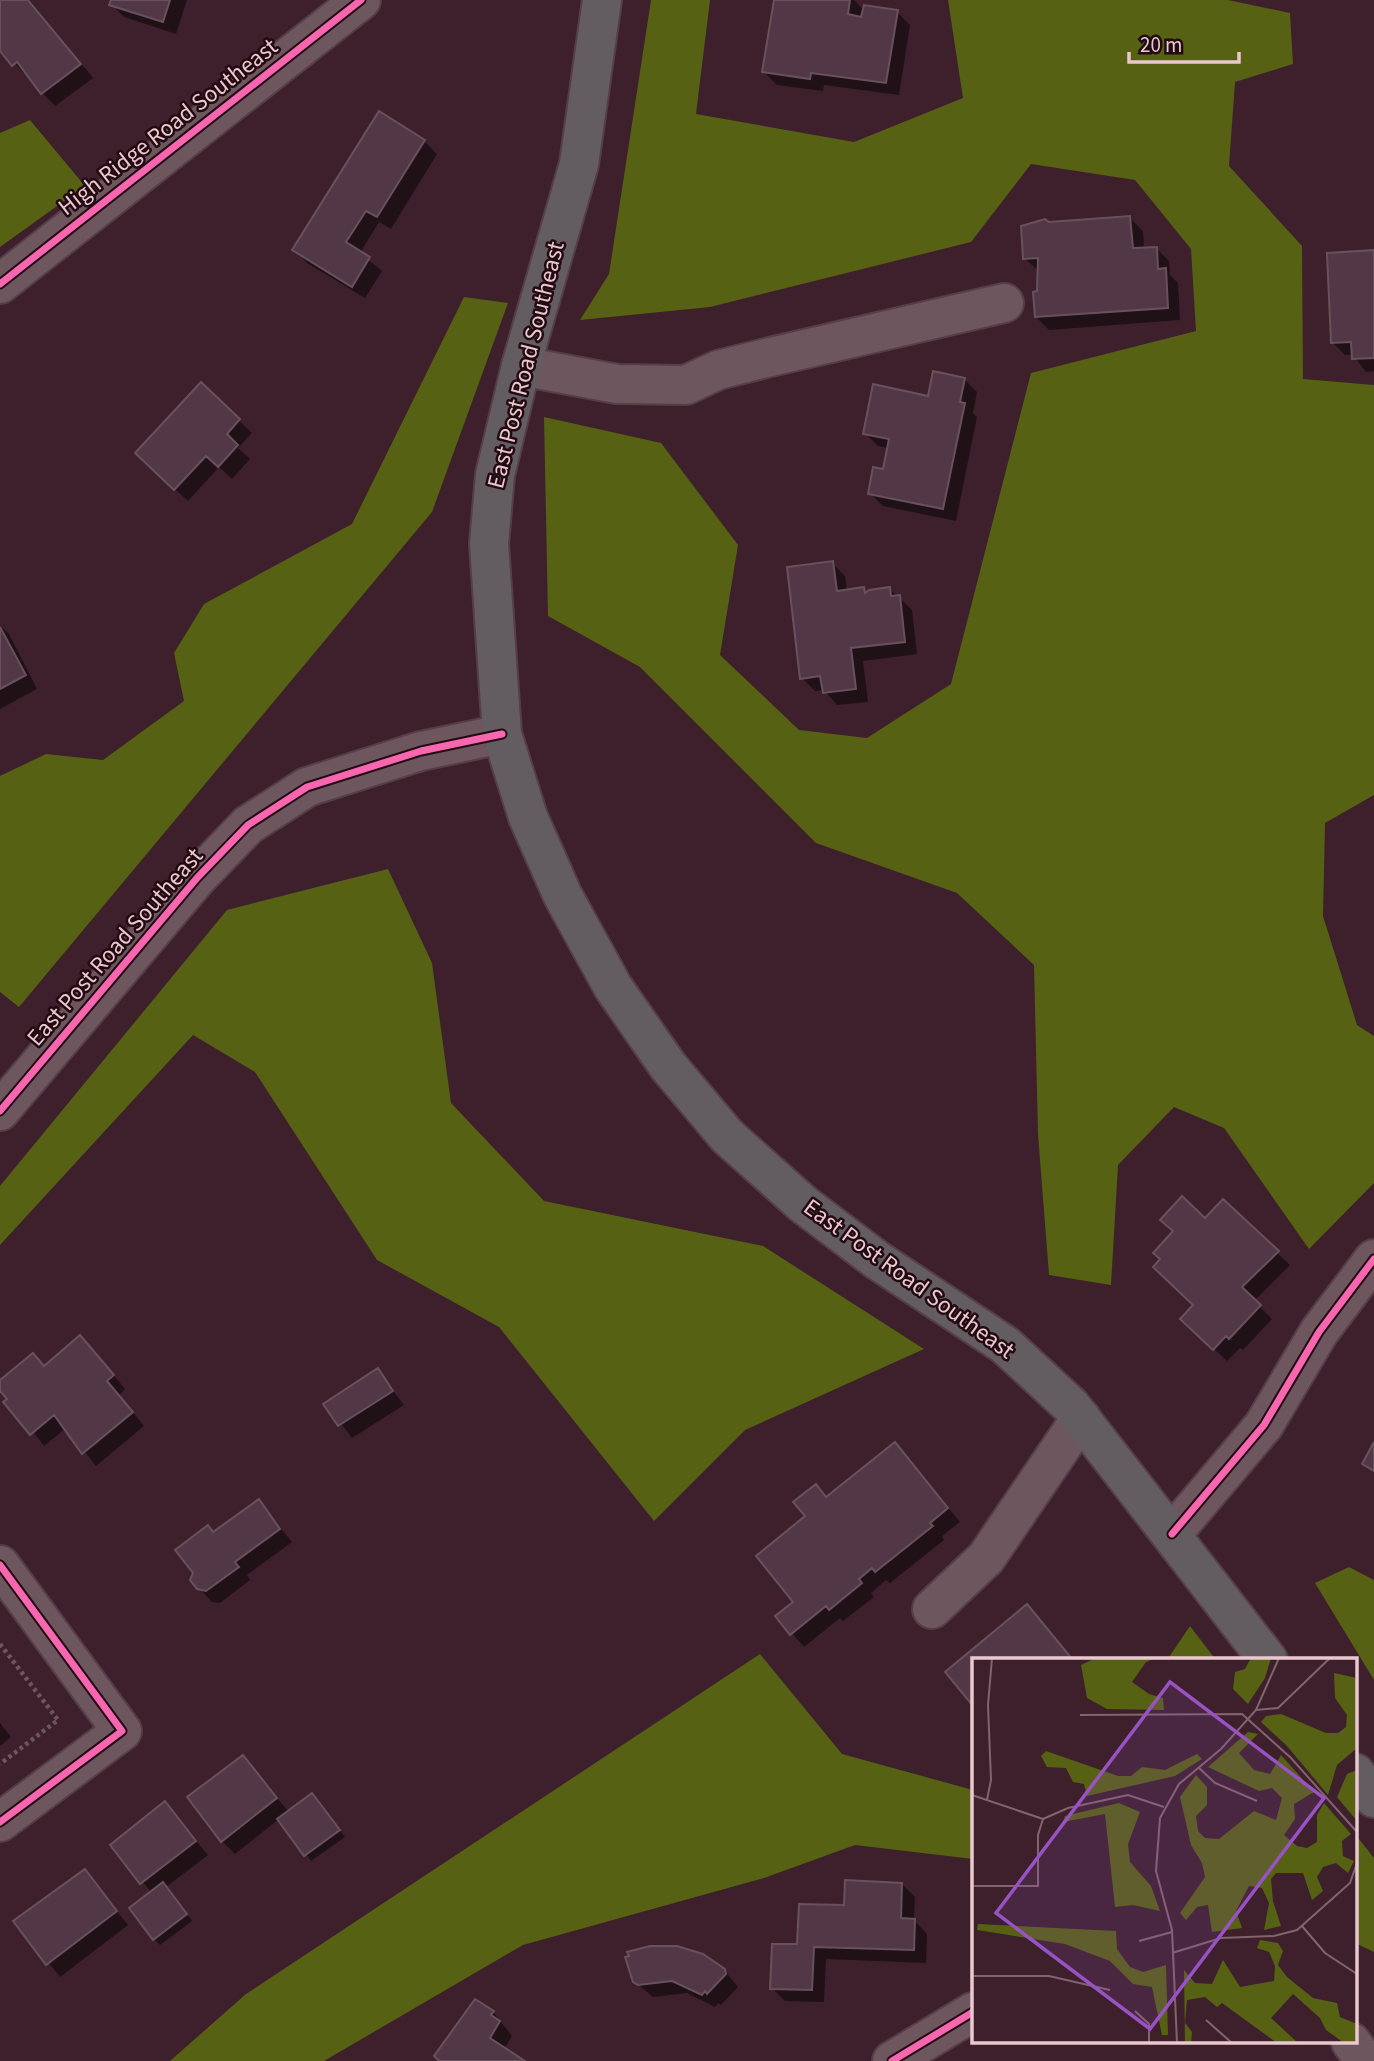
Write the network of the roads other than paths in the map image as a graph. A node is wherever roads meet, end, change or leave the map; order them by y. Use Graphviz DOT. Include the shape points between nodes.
graph roads {
  1 [pos="361,0"];
  2 [pos="602,0"];
  3 [pos="0,284"];
  4 [pos="1004,303"];
  5 [pos="521,366"];
  6 [pos="502,734"];
  7 [pos="0,1111"];
  8 [pos="1374,1259"];
  9 [pos="1081,1418"];
  10 [pos="1172,1534"];
  11 [pos="0,1566"];
  12 [pos="932,1609"];
  13 [pos="1266,1658"];
  14 [pos="1356,1774"];
  15 [pos="1374,1798"];
  16 [pos="0,1822"];
  17 [pos="972,2013"];
  18 [pos="1352,2044"];
  19 [pos="892,2061"];
  20 [pos="1365,2061"];
  1 -- 3 [label="street, High Ridge Road Southeast"];
  2 -- 5 [label="main road, East Post Road Southeast" via="579,164"];
  4 -- 5 [label="street" via="718,370 686,385 618,384"];
  5 -- 6 [label="main road, East Post Road Southeast" via="495,475 489,544"];
  6 -- 7 [label="street, East Post Road Southeast" via="421,751 307,787 248,825 197,878"];
  6 -- 9 [label="main road, East Post Road Southeast" via="528,817 563,896 613,987 668,1066 727,1136 856,1244 1005,1345"];
  8 -- 10 [label="street" via="1320,1332 1264,1424"];
  9 -- 10 [label="main road, East Post Road Southeast"];
  9 -- 12 [label="street" via="986,1558"];
  10 -- 13 [label="main road, East Post Road Southeast"];
  11 -- 16 [label="street" via="121,1731"];
  14 -- 15 [label="main road"];
  17 -- 19 [label="street"];
  18 -- 20 [label="street"];
}
